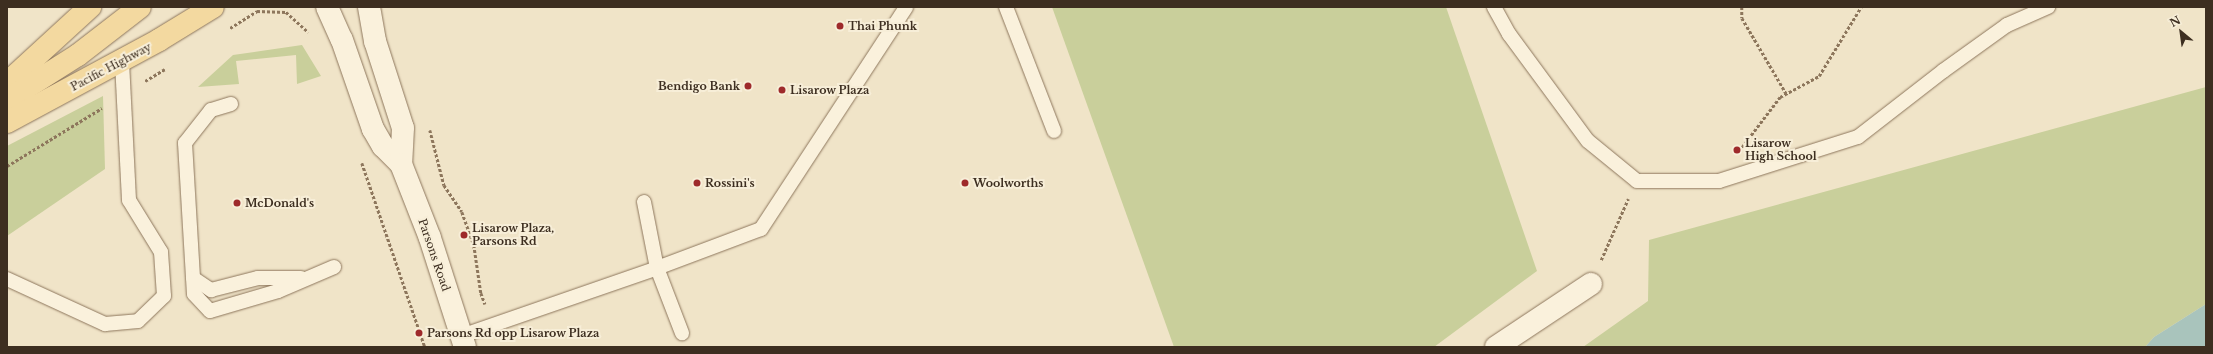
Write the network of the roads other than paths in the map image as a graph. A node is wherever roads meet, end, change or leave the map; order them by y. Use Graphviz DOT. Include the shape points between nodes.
graph roads {
  1 [pos="90,7"];
  2 [pos="140,7"];
  3 [pos="213,7"];
  4 [pos="326,7"];
  5 [pos="369,7"];
  6 [pos="906,7"];
  7 [pos="1006,7"];
  8 [pos="1494,7"];
  9 [pos="2048,7"];
  10 [pos="122,61"];
  11 [pos="7,84"];
  12 [pos="7,100"];
  13 [pos="231,104"];
  14 [pos="7,122"];
  15 [pos="1054,131"];
  16 [pos="401,164"];
  17 [pos="644,202"];
  18 [pos="334,267"];
  19 [pos="657,268"];
  20 [pos="193,278"];
  21 [pos="308,278"];
  22 [pos="7,279"];
  23 [pos="1591,284"];
  24 [pos="682,333"];
  25 [pos="463,341"];
  26 [pos="1496,347"];
  1 -- 11 [label="main road"];
  2 -- 12 [label="main road" via="84,51"];
  3 -- 10 [label="main road, Pacific Highway"];
  4 -- 16 [label="street, Parsons Road" via="342,40 373,129 383,146"];
  5 -- 16 [label="street, Parsons Road" via="375,41 402,128"];
  6 -- 19 [label="lane" via="761,228"];
  7 -- 15 [label="lane"];
  8 -- 9 [label="lane" via="1509,34 1588,142 1637,181 1717,180 1858,137 2007,25"];
  10 -- 14 [label="main road, Pacific Highway"];
  10 -- 22 [label="lane" via="129,200 161,252 164,296 138,321 105,324"];
  13 -- 20 [label="lane" via="211,110 185,143"];
  16 -- 25 [label="street, Parsons Road" via="430,238"];
  17 -- 19 [label="lane"];
  18 -- 21 [label="lane"];
  19 -- 24 [label="lane"];
  19 -- 25 [label="lane" via="494,325"];
  20 -- 21 [label="lane" via="211,290 258,278"];
  20 -- 21 [label="lane" via="194,294 210,311 278,291"];
  23 -- 26 [label="street"];
}
